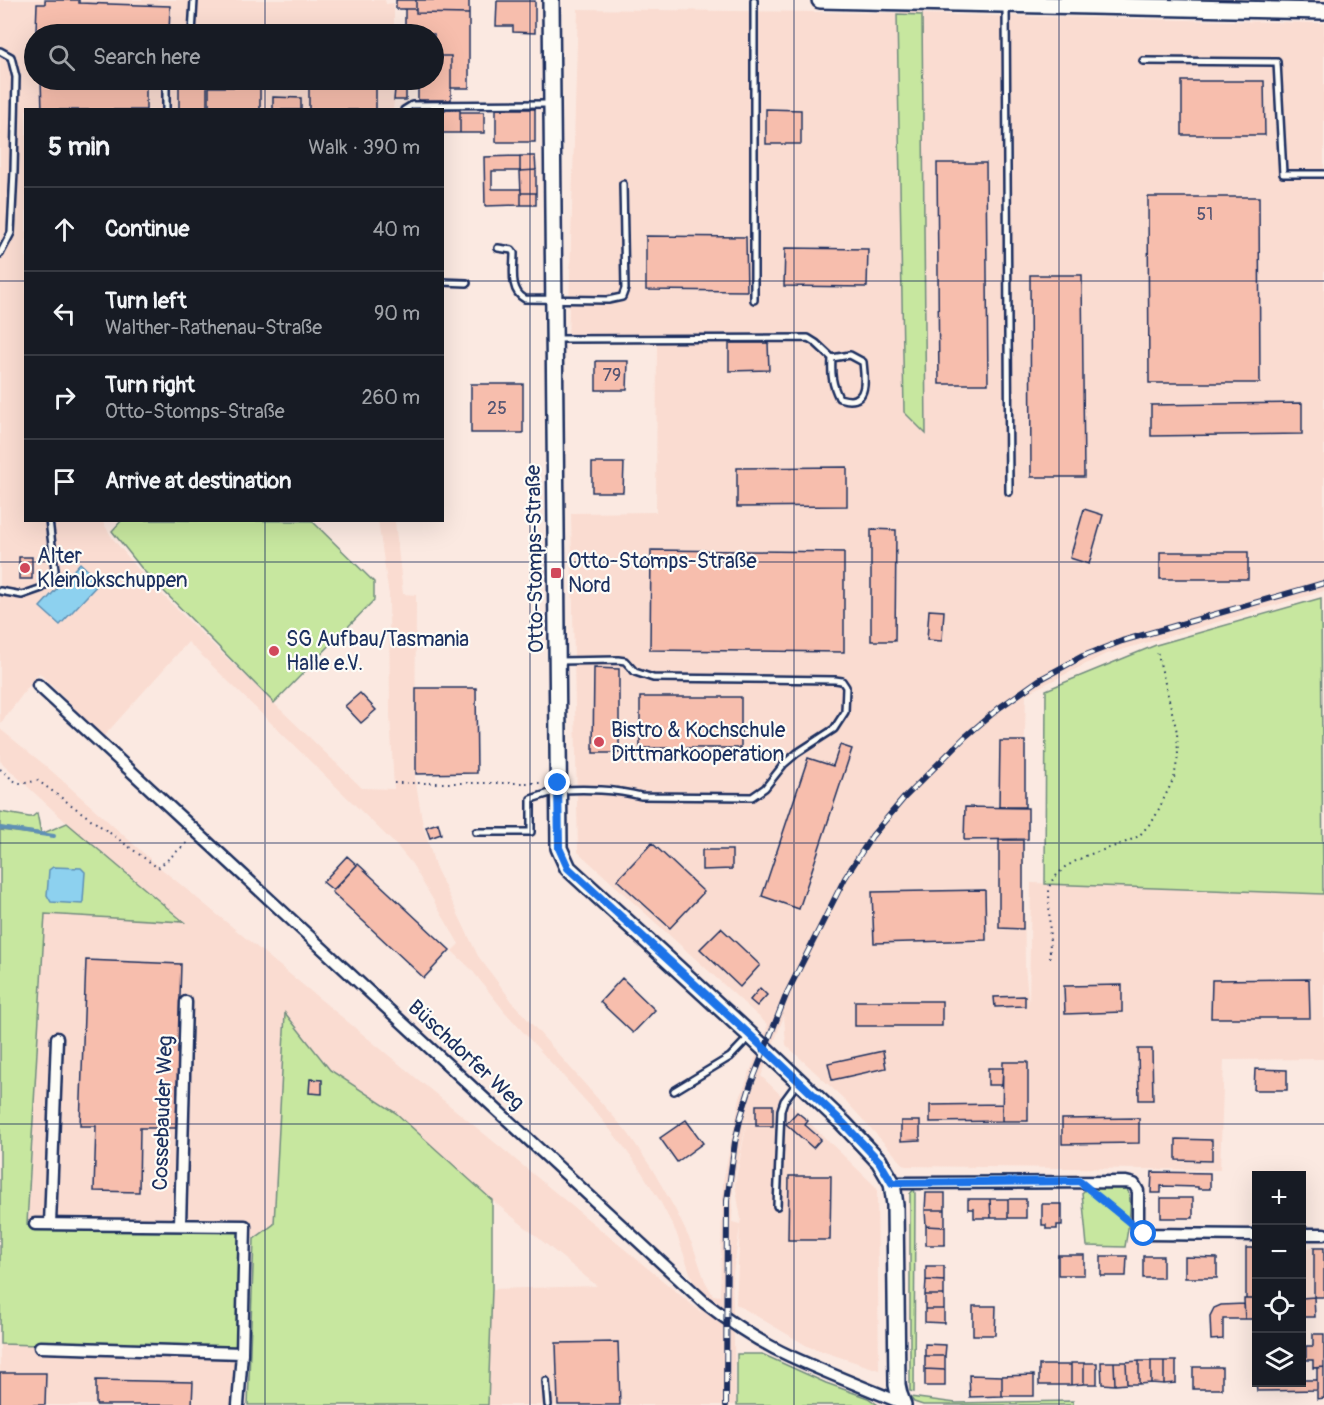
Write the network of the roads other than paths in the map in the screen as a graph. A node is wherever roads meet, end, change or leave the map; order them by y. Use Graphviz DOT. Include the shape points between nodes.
graph roads {
  1 [pos="194,0"];
  2 [pos="551,0"];
  3 [pos="754,0"];
  4 [pos="820,0"];
  5 [pos="831,0"];
  6 [pos="1006,4"];
  7 [pos="1198,4"];
  8 [pos="1229,4"];
  9 [pos="1324,10"];
  10 [pos="193,24"];
  11 [pos="0,51"];
  12 [pos="1143,61"];
  13 [pos="166,90"];
  14 [pos="552,104"];
  15 [pos="166,108"];
  16 [pos="407,108"];
  17 [pos="1324,174"];
  18 [pos="623,184"];
  19 [pos="498,248"];
  20 [pos="0,254"];
  21 [pos="444,282"];
  22 [pos="467,282"];
  23 [pos="554,300"];
  24 [pos="754,300"];
  25 [pos="554,339"];
  26 [pos="832,358"];
  27 [pos="1009,492"];
  28 [pos="49,522"];
  29 [pos="0,591"];
  30 [pos="557,661"];
  31 [pos="38,685"];
  32 [pos="558,789"];
  33 [pos="476,832"];
  34 [pos="186,1002"];
  35 [pos="750,1035"];
  36 [pos="57,1038"];
  37 [pos="799,1081"];
  38 [pos="674,1091"];
  39 [pos="892,1183"];
  40 [pos="777,1206"];
  41 [pos="35,1224"];
  42 [pos="50,1224"];
  43 [pos="180,1225"];
  44 [pos="1252,1234"];
  45 [pos="1306,1234"];
  46 [pos="1324,1234"];
  47 [pos="40,1347"];
  48 [pos="242,1353"];
  49 [pos="546,1381"];
  50 [pos="902,1404"];
  51 [pos="238,1405"];
  52 [pos="548,1405"];
  1 -- 10 [label="lane"];
  2 -- 14 [label="street, Otto-Stomps-Straße"];
  3 -- 24 [label="lane"];
  4 -- 5 [label="street"];
  5 -- 6 [label="street"];
  6 -- 7 [label="street"];
  6 -- 27 [label="lane"];
  7 -- 8 [label="street"];
  8 -- 9 [label="street"];
  11 -- 20 [label="lane" via="11,57 16,77 11,233"];
  12 -- 17 [label="lane" via="1277,62 1283,174"];
  13 -- 15 [label="lane"];
  14 -- 16 [label="lane"];
  14 -- 23 [label="street, Otto-Stomps-Straße"];
  18 -- 23 [label="lane" via="622,297"];
  19 -- 23 [label="lane" via="514,253 514,284 521,297"];
  21 -- 22 [label="lane"];
  23 -- 25 [label="street, Otto-Stomps-Straße"];
  25 -- 26 [label="lane" via="808,338"];
  25 -- 30 [label="street, Otto-Stomps-Straße"];
  26 -- 26 [label="lane" via="833,387 839,398 859,398 864,388 863,362 850,355"];
  28 -- 29 [label="lane" via="55,570 42,588 22,595"];
  30 -- 32 [label="street, Otto-Stomps-Straße"];
  30 -- 32 [label="lane" via="625,661 635,672 653,678 834,680 842,681 846,687 845,711 834,729 797,753 752,797 641,796 601,789"];
  31 -- 50 [label="street, Büschdorfer Weg" via="704,1302 790,1356"];
  32 -- 33 [label="lane" via="531,799 531,832"];
  32 -- 35 [label="street, Otto-Stomps-Straße" via="559,848 568,868"];
  34 -- 43 [label="street, Cossebauder Weg"];
  35 -- 37 [label="street, Otto-Stomps-Straße"];
  35 -- 38 [label="lane" via="730,1057"];
  36 -- 42 [label="street"];
  37 -- 39 [label="street, Otto-Stomps-Straße" via="879,1161"];
  37 -- 40 [label="lane" via="782,1110"];
  39 -- 44 [label="street" via="1126,1182 1134,1184 1138,1191 1138,1230 1144,1234"];
  39 -- 50 [label="street, Otto-Stomps-Straße" via="897,1385"];
  41 -- 42 [label="street"];
  42 -- 43 [label="street"];
  43 -- 48 [label="street" via="245,1226"];
  45 -- 46 [label="street"];
  47 -- 48 [label="street"];
  48 -- 51 [label="street"];
  49 -- 52 [label="lane"];
}
